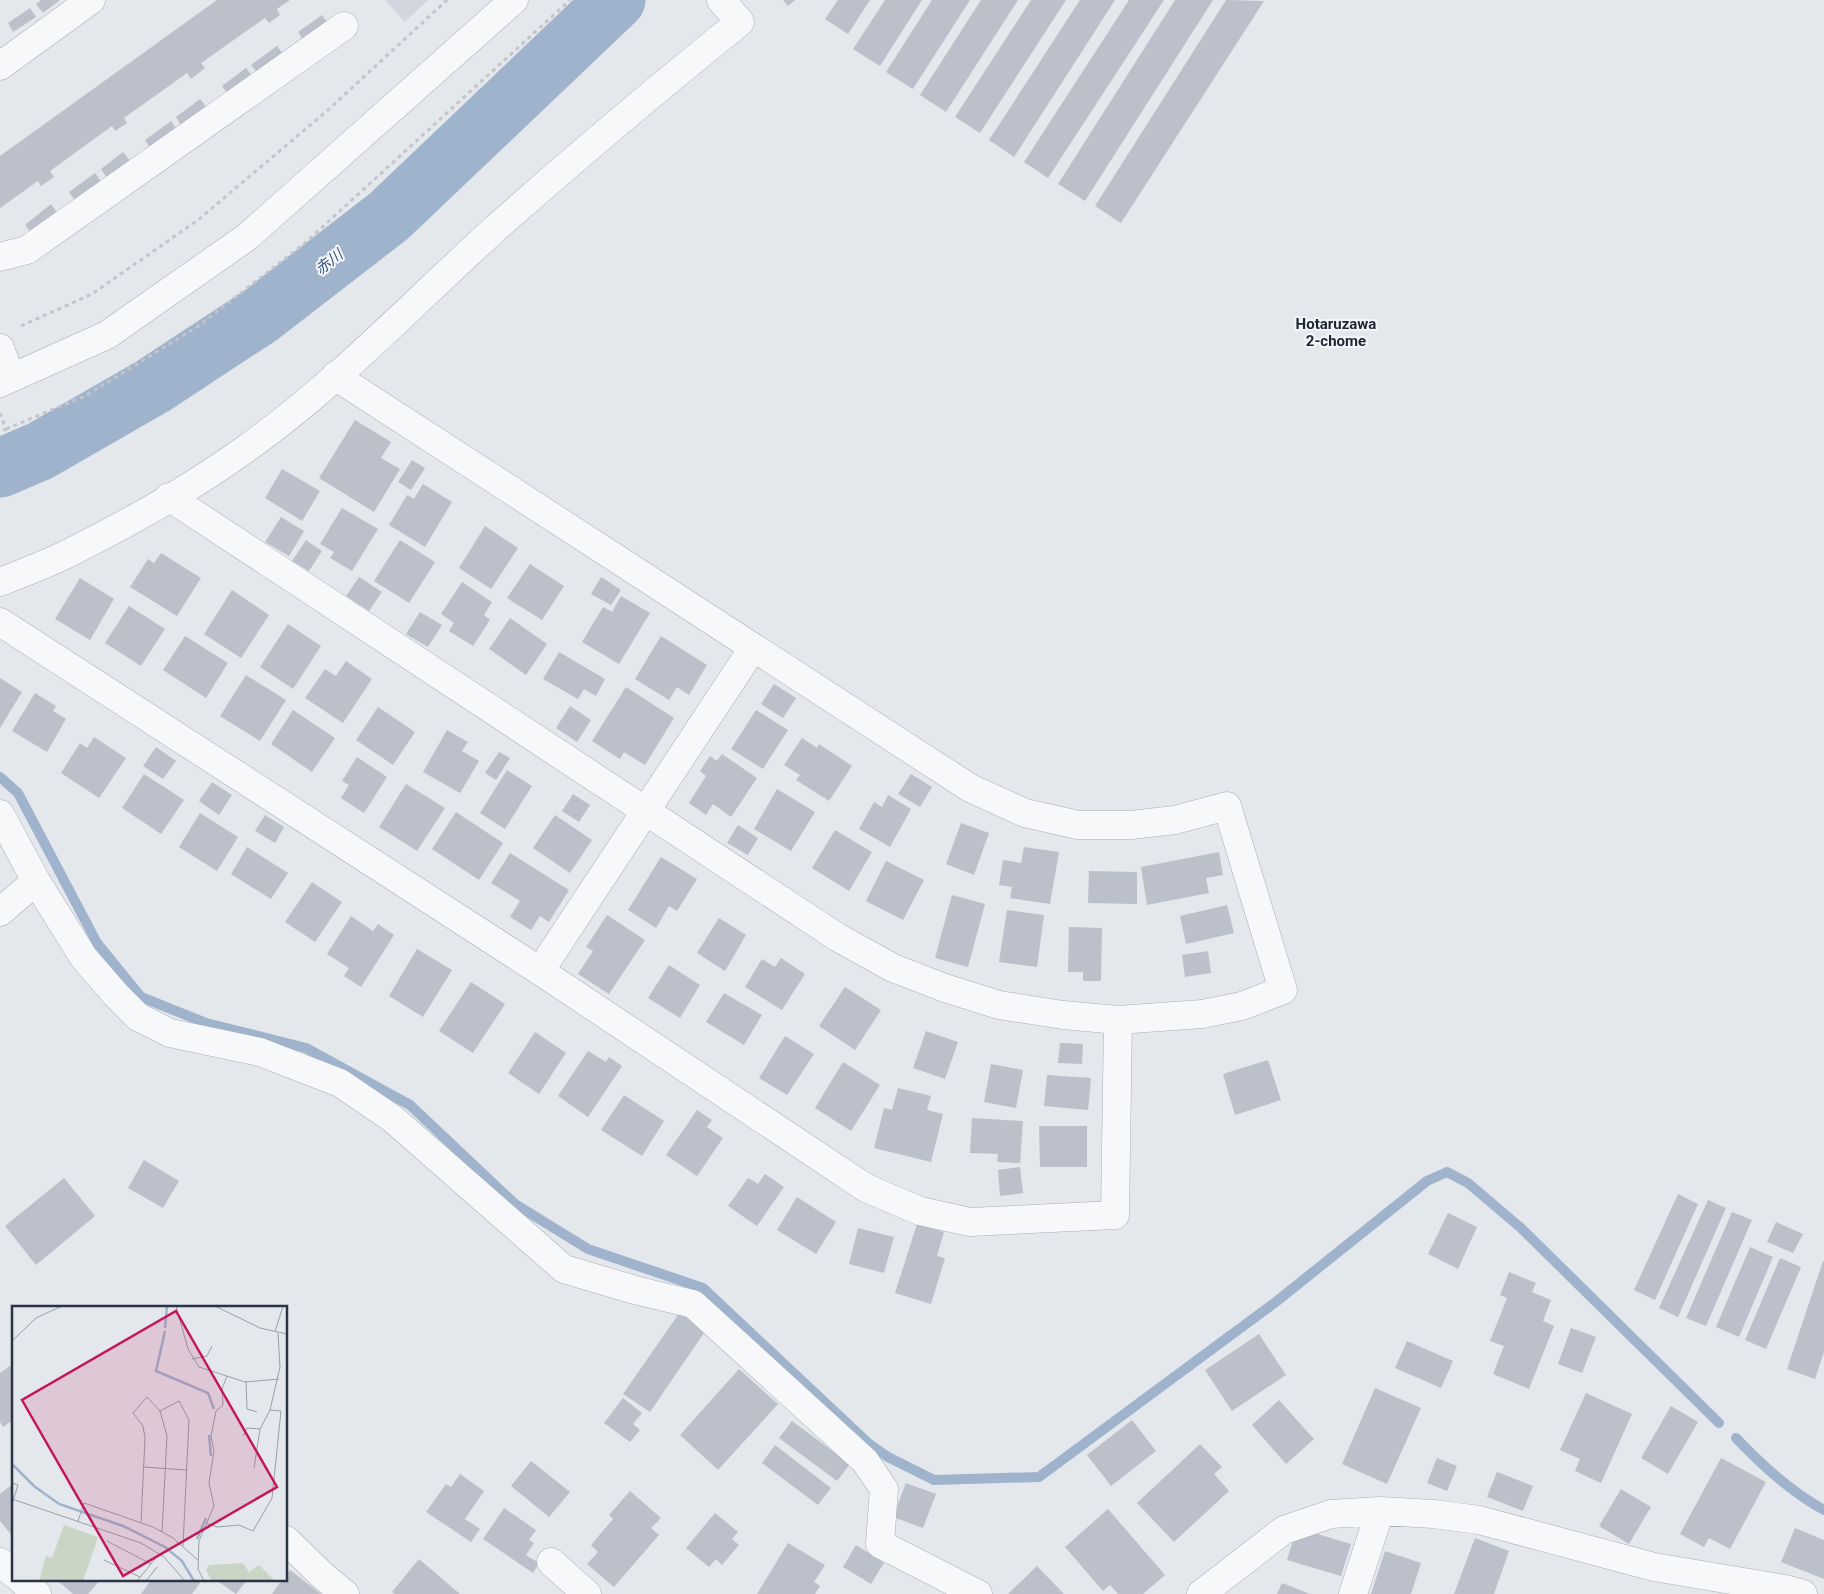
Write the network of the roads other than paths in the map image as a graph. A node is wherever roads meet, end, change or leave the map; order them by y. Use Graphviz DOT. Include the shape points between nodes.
graph roads {
  1 [pos="91,0"];
  2 [pos="514,0"];
  3 [pos="721,0"];
  4 [pos="344,26"];
  5 [pos="0,66"];
  6 [pos="0,256"];
  7 [pos="8,338"];
  8 [pos="335,376"];
  9 [pos="6,381"];
  10 [pos="169,498"];
  11 [pos="0,582"];
  12 [pos="0,622"];
  13 [pos="753,648"];
  14 [pos="645,811"];
  15 [pos="0,814"];
  16 [pos="36,881"];
  17 [pos="0,912"];
  18 [pos="540,971"];
  19 [pos="1118,1020"];
  20 [pos="1380,1511"];
  21 [pos="288,1542"];
  22 [pos="0,1562"];
  23 [pos="551,1562"];
  24 [pos="12,1572"];
  25 [pos="346,1594"];
  26 [pos="587,1594"];
  27 [pos="978,1594"];
  28 [pos="1201,1594"];
  29 [pos="1353,1594"];
  30 [pos="1803,1594"];
  1 -- 5 [label="street"];
  2 -- 9 [label="street" via="247,237 107,335"];
  3 -- 8 [label="street" via="740,22 608,129"];
  4 -- 6 [label="street" via="27,250"];
  7 -- 9 [label="street"];
  8 -- 10 [label="street" via="247,448"];
  8 -- 13 [label="street"];
  10 -- 11 [label="street" via="68,554"];
  10 -- 14 [label="street"];
  12 -- 18 [label="street"];
  13 -- 14 [label="street"];
  13 -- 19 [label="street" via="970,788 1025,813 1078,825 1131,825 1175,820 1227,806 1283,990 1242,1006 1202,1014"];
  14 -- 18 [label="street"];
  14 -- 19 [label="street" via="837,937 893,968 999,1005"];
  15 -- 16 [label="street"];
  16 -- 17 [label="street"];
  16 -- 27 [label="street" via="84,958 138,1017 170,1033 260,1052 340,1083 393,1119 564,1269 693,1304 865,1461 884,1489 880,1544"];
  18 -- 19 [label="street" via="866,1188 920,1211 970,1222 1115,1216"];
  20 -- 28 [label="street" via="1331,1514 1284,1530"];
  20 -- 29 [label="street"];
  20 -- 30 [label="street" via="1479,1520 1654,1567"];
  21 -- 25 [label="street"];
  22 -- 24 [label="street"];
  23 -- 26 [label="street"];
}
